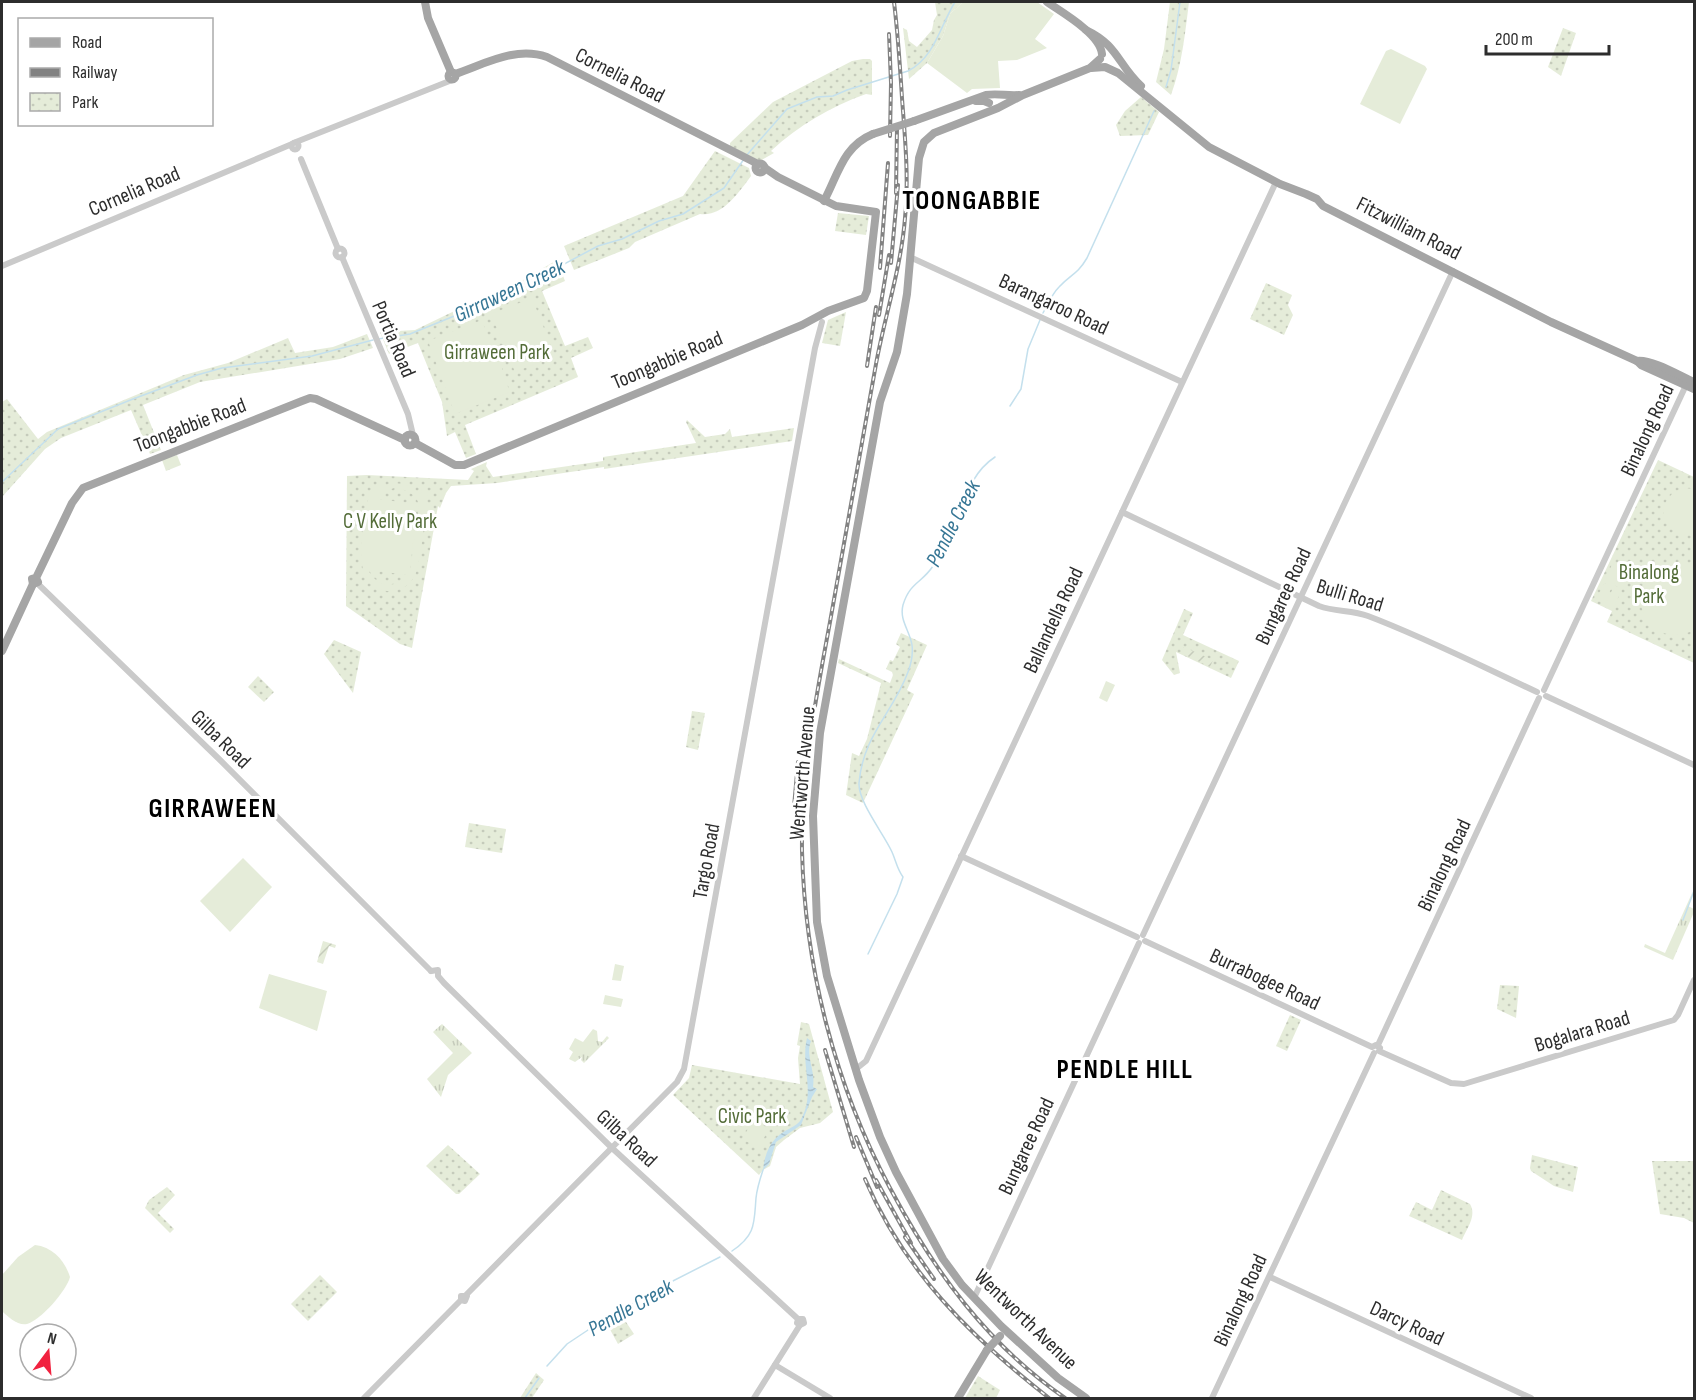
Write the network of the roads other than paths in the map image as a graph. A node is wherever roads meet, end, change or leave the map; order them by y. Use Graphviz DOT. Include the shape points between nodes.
graph roads {
  1 [pos="425,2"];
  2 [pos="1047,2"];
  3 [pos="1086,30"];
  4 [pos="1117,54"];
  5 [pos="1104,62"];
  6 [pos="452,76"];
  7 [pos="996,102"];
  8 [pos="1173,117"];
  9 [pos="301,159"];
  10 [pos="1276,182"];
  11 [pos="824,201"];
  12 [pos="912,258"];
  13 [pos="2,266"];
  14 [pos="1453,271"];
  15 [pos="864,298"];
  16 [pos="820,320"];
  17 [pos="1182,382"];
  18 [pos="1689,382"];
  19 [pos="1695,389"];
  20 [pos="414,439"];
  21 [pos="1122,512"];
  22 [pos="35,582"];
  23 [pos="1301,596"];
  24 [pos="2,651"];
  25 [pos="1541,694"];
  26 [pos="1695,765"];
  27 [pos="961,856"];
  28 [pos="1141,939"];
  29 [pos="1695,980"];
  30 [pos="1376,1049"];
  31 [pos="856,1069"];
  32 [pos="1456,1085"];
  33 [pos="612,1148"];
  34 [pos="1270,1277"];
  35 [pos="974,1298"];
  36 [pos="1003,1334"];
  37 [pos="775,1365"];
  38 [pos="364,1398"];
  39 [pos="754,1398"];
  40 [pos="830,1398"];
  41 [pos="958,1398"];
  42 [pos="1086,1398"];
  43 [pos="1212,1398"];
  44 [pos="1531,1398"];
  1 -- 6 [label="main road"];
  2 -- 3 [label="main road, Fitzwilliam Road"];
  3 -- 4 [label="main road, Fitzwilliam Road"];
  3 -- 5 [label="main road, Fitzwilliam Road" via="1099,44"];
  4 -- 5 [label="main road, Wentworth Avenue" via="1106,50"];
  4 -- 5 [label="main road" via="1116,66"];
  4 -- 8 [label="main road, Fitzwilliam Road" via="1133,79"];
  5 -- 7 [label="main road, Wentworth Avenue"];
  5 -- 8 [label="main road, Fitzwilliam Road"];
  6 -- 11 [label="main road, Cornelia Road" via="515,53 535,53"];
  6 -- 13 [label="street, Cornelia Road"];
  7 -- 11 [label="main road, Wentworth Avenue, bridge" via="965,103 860,141 848,153"];
  7 -- 12 [label="main road, Wentworth Avenue" via="984,113 934,133 922,146"];
  8 -- 10 [label="main road, Fitzwilliam Road" via="1212,149"];
  9 -- 20 [label="street, Portia Road" via="338,249 344,251 342,257 410,420"];
  10 -- 14 [label="main road, Fitzwilliam Road"];
  10 -- 17 [label="street, Ballandella Road"];
  11 -- 15 [label="main road, Cornelia Road" via="841,208 876,212"];
  12 -- 17 [label="street, Barangaroo Road"];
  12 -- 31 [label="main road, Wentworth Avenue" via="897,352 881,397 823,715 814,796 819,935 827,976"];
  14 -- 18 [label="main road, Fitzwilliam Road" via="1545,319"];
  14 -- 23 [label="street, Bungaree Road"];
  15 -- 16 [label="main road, Toongabbie Road"];
  16 -- 20 [label="main road, Toongabbie Road" via="802,324 464,465 455,465"];
  16 -- 33 [label="street, Targo Road" via="686,1064 677,1082"];
  17 -- 21 [label="street, Ballandella Road"];
  18 -- 19 [label="main road, Fitzwilliam Road"];
  18 -- 25 [label="street, Binalong Road"];
  20 -- 22 [label="main road, Toongabbie Road" via="407,435 405,440 316,399 302,401 83,488"];
  21 -- 23 [label="street, Bulli Road"];
  21 -- 27 [label="street, Ballandella Road"];
  22 -- 24 [label="main road, Toongabbie Road"];
  22 -- 33 [label="street, Gilba Road" via="431,970 438,970 438,976"];
  23 -- 25 [label="street, Bulli Road" via="1325,608 1377,619"];
  23 -- 28 [label="street, Bungaree Road"];
  25 -- 26 [label="street, Bulli Road"];
  25 -- 30 [label="street, Binalong Road"];
  27 -- 28 [label="street, Burrabogee Road"];
  27 -- 31 [label="street, Ballandella Road" via="866,1061"];
  28 -- 30 [label="street, Burrabogee Road"];
  28 -- 35 [label="street, Bungaree Road"];
  29 -- 32 [label="street, Bogalara Road" via="1674,1020"];
  30 -- 32 [label="street, Burrabogee Road"];
  30 -- 34 [label="street, Binalong Road"];
  31 -- 35 [label="main road, Wentworth Avenue" via="896,1172 944,1259"];
  33 -- 37 [label="street, Gilba Road" via="799,1322"];
  33 -- 38 [label="street, Targo Road"];
  34 -- 43 [label="street, Binalong Road"];
  34 -- 44 [label="street, Darcy Road"];
  35 -- 36 [label="main road, Wentworth Avenue"];
  36 -- 41 [label="main road, bridge" via="987,1350"];
  36 -- 42 [label="main road, Wentworth Avenue"];
  37 -- 39 [label="street"];
  37 -- 40 [label="street"];
}
